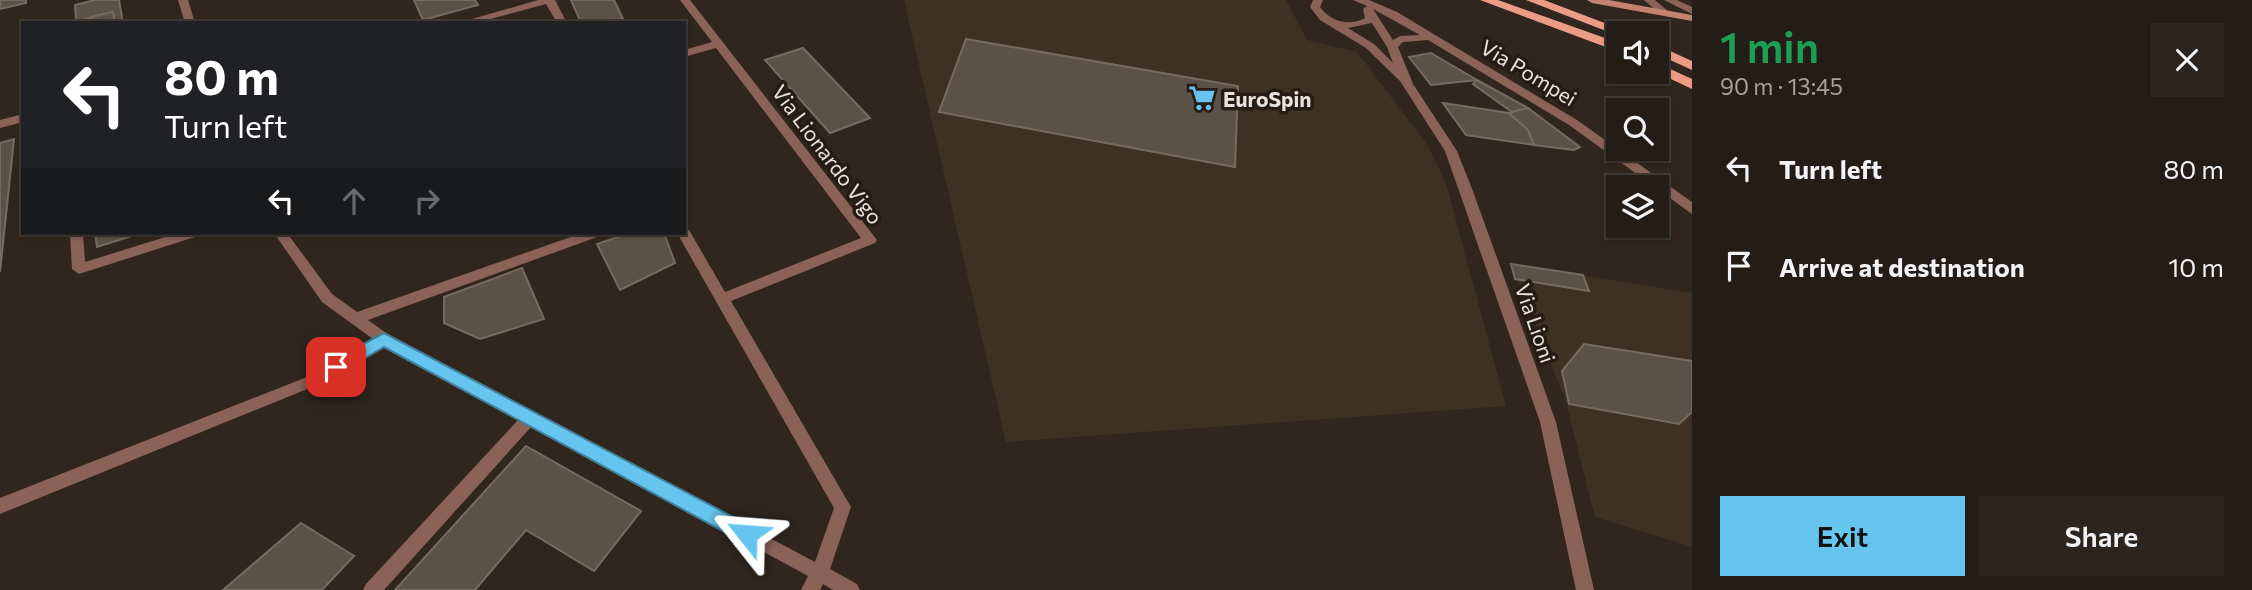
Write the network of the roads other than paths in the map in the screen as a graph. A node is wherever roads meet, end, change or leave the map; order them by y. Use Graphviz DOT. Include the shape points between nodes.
graph roads {
  1 [pos="183,0"];
  2 [pos="549,0"];
  3 [pos="685,0"];
  4 [pos="1318,0"];
  5 [pos="1357,0"];
  6 [pos="1486,0"];
  7 [pos="1532,0"];
  8 [pos="1592,0"];
  9 [pos="1649,0"];
  10 [pos="1669,0"];
  11 [pos="1373,7"];
  12 [pos="1692,11"];
  13 [pos="1664,12"];
  14 [pos="1692,18"];
  15 [pos="1327,20"];
  16 [pos="189,21"];
  17 [pos="470,21"];
  18 [pos="561,21"];
  19 [pos="1360,24"];
  20 [pos="1380,27"];
  21 [pos="1606,27"];
  22 [pos="1425,38"];
  23 [pos="1606,43"];
  24 [pos="718,44"];
  25 [pos="1445,45"];
  26 [pos="1391,47"];
  27 [pos="686,53"];
  28 [pos="1669,55"];
  29 [pos="1692,66"];
  30 [pos="1669,73"];
  31 [pos="1407,84"];
  32 [pos="1692,85"];
  33 [pos="21,119"];
  34 [pos="0,124"];
  35 [pos="1692,209"];
  36 [pos="76,235"];
  37 [pos="187,235"];
  38 [pos="281,235"];
  39 [pos="589,235"];
  40 [pos="685,235"];
  41 [pos="721,299"];
  42 [pos="357,318"];
  43 [pos="384,339"];
  44 [pos="530,418"];
  45 [pos="0,506"];
  46 [pos="820,573"];
  47 [pos="372,590"];
  48 [pos="810,590"];
  49 [pos="851,590"];
  50 [pos="1586,590"];
  1 -- 16 [label="street"];
  2 -- 17 [label="street"];
  2 -- 18 [label="street"];
  3 -- 24 [label="street, Via Lionardo Vigo"];
  4 -- 15 [label="street" via="1317,11"];
  5 -- 11 [label="street"];
  6 -- 23 [label="main road"];
  7 -- 21 [label="main road"];
  8 -- 13 [label="main road"];
  9 -- 13 [label="street"];
  10 -- 12 [label="street"];
  11 -- 19 [label="street" via="1367,22"];
  11 -- 20 [label="street"];
  11 -- 25 [label="street"];
  13 -- 14 [label="main road"];
  15 -- 19 [label="street"];
  15 -- 31 [label="street" via="1370,46"];
  19 -- 20 [label="street"];
  20 -- 22 [label="street"];
  20 -- 26 [label="street"];
  22 -- 25 [label="street"];
  22 -- 26 [label="street" via="1400,39"];
  24 -- 27 [label="street"];
  24 -- 41 [label="street, Via Lionardo Vigo" via="870,240"];
  25 -- 35 [label="street, Via Pompei" via="1581,126"];
  26 -- 31 [label="street"];
  28 -- 29 [label="main road"];
  30 -- 32 [label="main road"];
  31 -- 50 [label="street, Via Lioni" via="1451,150 1468,194 1548,422"];
  33 -- 34 [label="street"];
  36 -- 37 [label="street" via="79,269"];
  38 -- 42 [label="street" via="327,298"];
  39 -- 42 [label="street"];
  40 -- 41 [label="street"];
  41 -- 46 [label="street" via="843,507"];
  42 -- 43 [label="street"];
  43 -- 44 [label="street"];
  43 -- 45 [label="street" via="312,380"];
  44 -- 46 [label="street"];
  44 -- 47 [label="street"];
  46 -- 48 [label="street"];
  46 -- 49 [label="street"];
}
